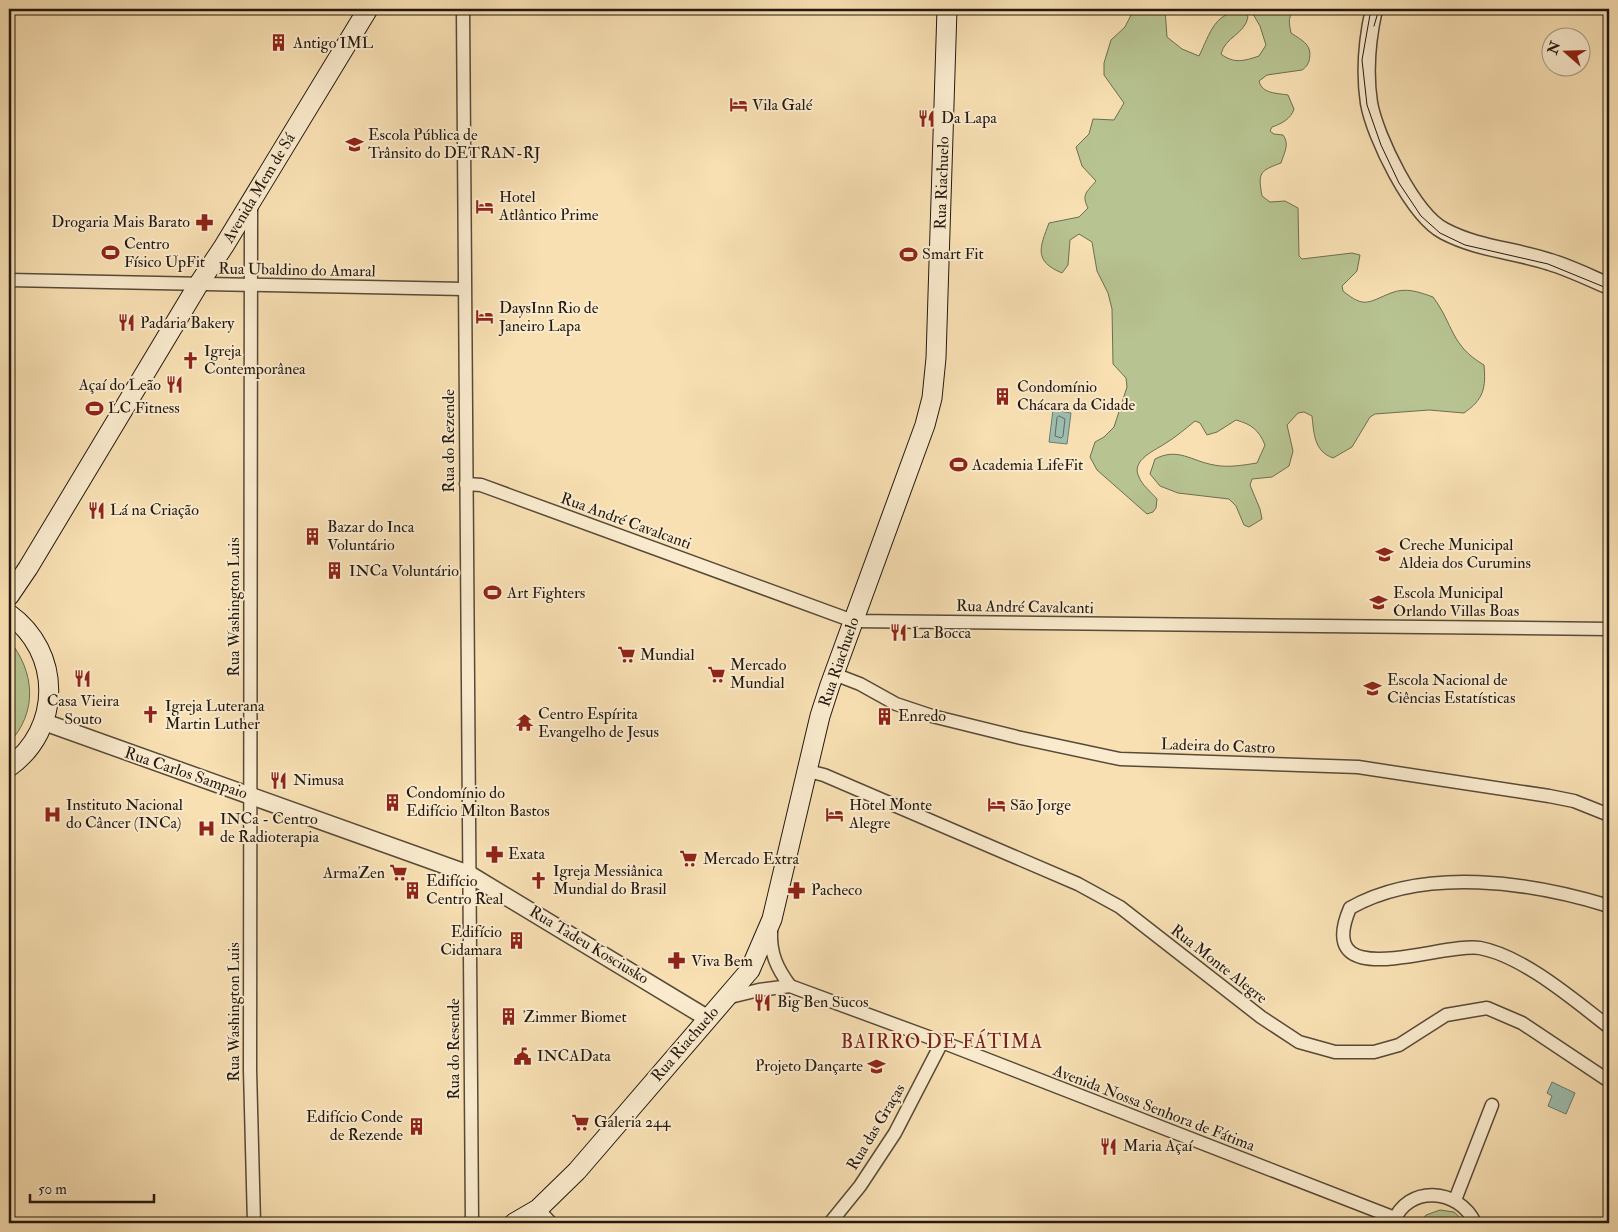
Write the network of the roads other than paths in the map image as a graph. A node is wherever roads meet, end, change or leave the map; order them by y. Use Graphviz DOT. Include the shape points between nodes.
graph roads {
  1 [pos="368,9"];
  2 [pos="463,9"];
  3 [pos="947,9"];
  4 [pos="1374,9"];
  5 [pos="251,201"];
  6 [pos="9,280"];
  7 [pos="198,285"];
  8 [pos="250,286"];
  9 [pos="1609,286"];
  10 [pos="464,289"];
  11 [pos="466,484"];
  12 [pos="9,596"];
  13 [pos="9,614"];
  14 [pos="853,621"];
  15 [pos="1609,629"];
  16 [pos="834,674"];
  17 [pos="44,722"];
  18 [pos="9,766"];
  19 [pos="808,771"];
  20 [pos="251,795"];
  21 [pos="1609,815"];
  22 [pos="470,874"];
  23 [pos="1609,906"];
  24 [pos="772,918"];
  25 [pos="790,986"];
  26 [pos="726,998"];
  27 [pos="707,1018"];
  28 [pos="1609,1027"];
  29 [pos="942,1042"];
  30 [pos="1609,1081"];
  31 [pos="1492,1105"];
  32 [pos="1455,1200"];
  33 [pos="538,1210"];
  34 [pos="1394,1221"];
  35 [pos="254,1223"];
  36 [pos="472,1223"];
  37 [pos="514,1223"];
  38 [pos="551,1223"];
  39 [pos="830,1223"];
  40 [pos="1475,1223"];
  1 -- 5 [label="main road, Avenida Mem de Sá"];
  2 -- 10 [label="street, Rua do Rezende"];
  3 -- 14 [label="main road, Rua Riachuelo" via="932,398"];
  4 -- 9 [label="street" via="1366,42 1370,104 1383,144 1423,214 1442,230 1466,242 1549,262"];
  5 -- 7 [label="main road, Avenida Mem de Sá"];
  5 -- 8 [label="street, Rua Washington Luis"];
  6 -- 7 [label="street, Rua Ubaldino do Amaral"];
  7 -- 8 [label="street, Rua Ubaldino do Amaral"];
  7 -- 12 [label="main road, Avenida Mem de Sá"];
  8 -- 10 [label="street, Rua Ubaldino do Amaral"];
  8 -- 20 [label="street, Rua Washington Luis"];
  10 -- 11 [label="street, Rua do Rezende"];
  11 -- 14 [label="street, Rua André Cavalcanti" via="481,485"];
  11 -- 22 [label="street, Rua do Rezende"];
  13 -- 17 [label="main road" via="30,634 44,658 49,685"];
  14 -- 15 [label="street, Rua André Cavalcanti"];
  14 -- 16 [label="main road, Rua Riachuelo"];
  16 -- 19 [label="main road, Rua Riachuelo" via="820,716"];
  16 -- 21 [label="street, Ladeira do Castro" via="896,704 932,716 1120,759 1358,768 1549,796 1574,801"];
  17 -- 18 [label="main road" via="34,742"];
  17 -- 20 [label="street, Rua Carlos Sampaio"];
  19 -- 24 [label="main road, Rua Riachuelo"];
  19 -- 30 [label="street, Rua Monte Alegre" via="1069,880 1120,907 1261,1017 1299,1042 1335,1052 1374,1052 1399,1045 1446,1016 1487,1008 1522,1023"];
  20 -- 22 [label="street, Rua Carlos Sampaio"];
  20 -- 35 [label="street, Rua Washington Luis" via="250,1070"];
  22 -- 27 [label="street, Rua Tadeu Kosciusko"];
  22 -- 36 [label="street, Rua do Resende"];
  23 -- 28 [label="street" via="1539,889 1452,880 1367,898 1350,908 1342,935 1345,946 1354,954 1371,960 1479,948 1510,959 1553,984"];
  24 -- 25 [label="street" via="770,948 780,973"];
  24 -- 26 [label="main road, Rua Riachuelo" via="750,970"];
  25 -- 26 [label="street, Avenida Nossa Senhora de Fátima"];
  25 -- 29 [label="street, Avenida Nossa Senhora de Fátima"];
  26 -- 27 [label="main road, Rua Riachuelo"];
  27 -- 33 [label="main road, Rua Riachuelo" via="600,1145"];
  29 -- 34 [label="street, Avenida Nossa Senhora de Fátima"];
  29 -- 39 [label="street, Rua das Graças" via="895,1134"];
  31 -- 32 [label="street"];
  32 -- 34 [label="street" via="1437,1195 1425,1196 1402,1208"];
  32 -- 40 [label="street" via="1471,1214"];
  33 -- 37 [label="main road, Rua Riachuelo"];
  33 -- 38 [label="street"];
}
